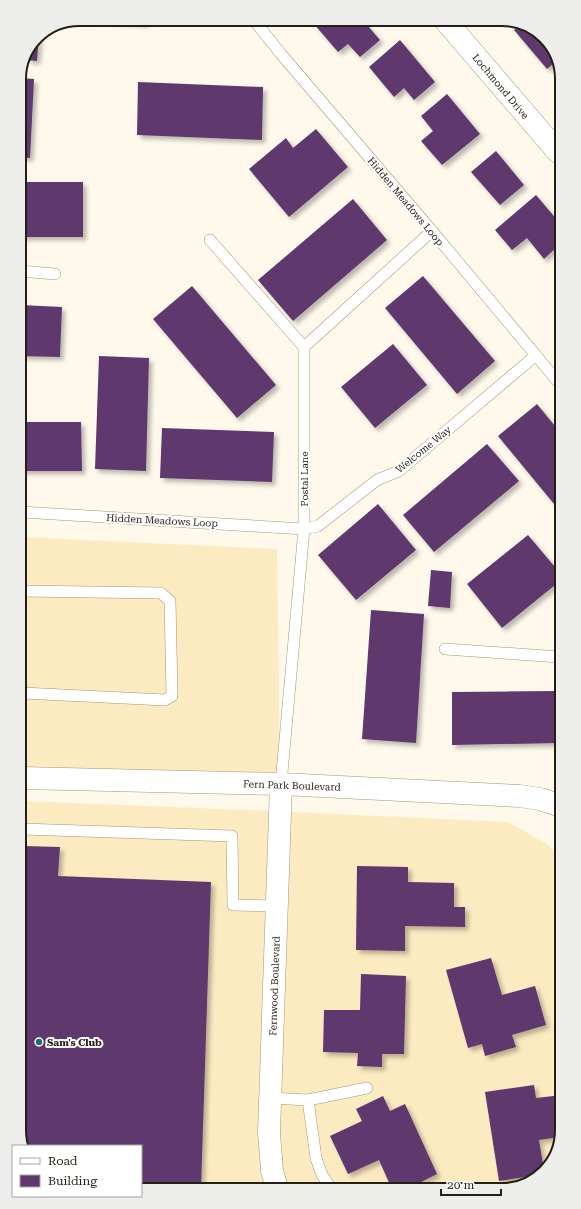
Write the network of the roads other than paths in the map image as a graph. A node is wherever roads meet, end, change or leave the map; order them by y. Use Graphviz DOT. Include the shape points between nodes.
graph roads {
  1 [pos="259,26"];
  2 [pos="450,26"];
  3 [pos="555,148"];
  4 [pos="432,231"];
  5 [pos="210,240"];
  6 [pos="26,272"];
  7 [pos="55,274"];
  8 [pos="304,347"];
  9 [pos="535,356"];
  10 [pos="555,378"];
  11 [pos="26,512"];
  12 [pos="304,529"];
  13 [pos="26,591"];
  14 [pos="445,649"];
  15 [pos="555,657"];
  16 [pos="26,693"];
  17 [pos="26,778"];
  18 [pos="282,784"];
  19 [pos="555,804"];
  20 [pos="26,829"];
  21 [pos="277,906"];
  22 [pos="368,1088"];
  23 [pos="270,1098"];
  24 [pos="308,1100"];
  25 [pos="276,1183"];
  26 [pos="327,1183"];
  1 -- 4 [label="lane, Hidden Meadows Loop"];
  2 -- 3 [label="street, Lochmond Drive"];
  4 -- 8 [label="lane"];
  4 -- 9 [label="lane, Hidden Meadows Loop"];
  5 -- 8 [label="lane"];
  6 -- 7 [label="lane"];
  8 -- 12 [label="lane, Postal Lane"];
  9 -- 10 [label="lane, Hidden Meadows Loop"];
  9 -- 12 [label="lane, Welcome Way" via="399,471 377,480 318,526"];
  11 -- 12 [label="lane, Hidden Meadows Loop"];
  12 -- 18 [label="lane, Postal Lane"];
  13 -- 16 [label="lane" via="161,593 170,601 172,696 165,700"];
  14 -- 15 [label="lane"];
  17 -- 18 [label="street, Fern Park Boulevard"];
  18 -- 19 [label="street, Fern Park Boulevard" via="520,796"];
  18 -- 21 [label="street, Fernwood Boulevard"];
  20 -- 21 [label="lane" via="232,836 233,905"];
  21 -- 23 [label="street, Fernwood Boulevard"];
  22 -- 24 [label="lane"];
  23 -- 24 [label="lane"];
  23 -- 25 [label="street, Fernwood Boulevard" via="271,1164"];
  24 -- 26 [label="lane" via="316,1158"];
}
